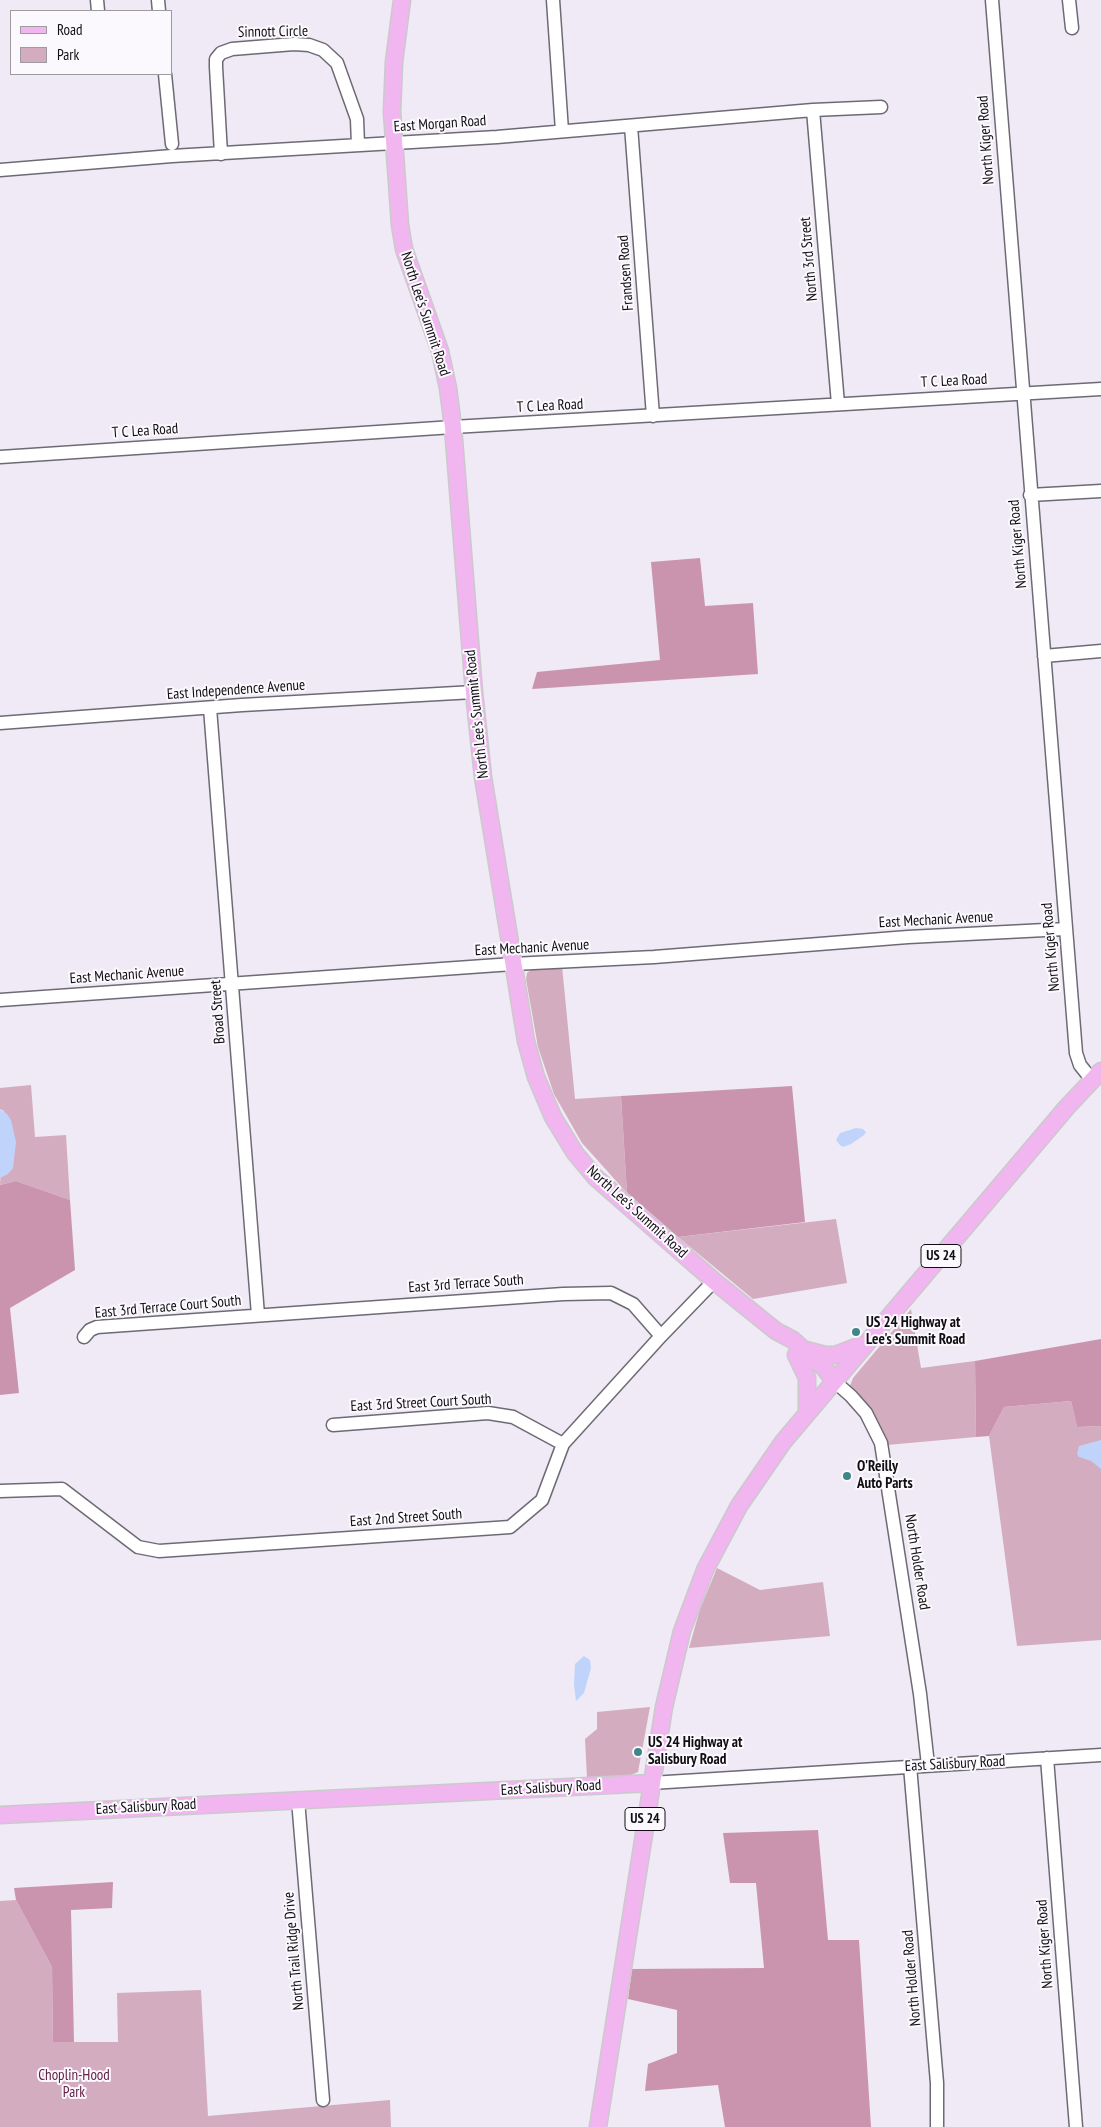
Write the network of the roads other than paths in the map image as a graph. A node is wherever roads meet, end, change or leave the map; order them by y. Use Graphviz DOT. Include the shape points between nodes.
graph roads {
  1 [pos="402,0"];
  2 [pos="553,0"];
  3 [pos="992,0"];
  4 [pos="1069,0"];
  5 [pos="1072,28"];
  6 [pos="165,75"];
  7 [pos="881,107"];
  8 [pos="812,110"];
  9 [pos="631,126"];
  10 [pos="562,131"];
  11 [pos="394,143"];
  12 [pos="172,144"];
  13 [pos="358,146"];
  14 [pos="220,154"];
  15 [pos="0,170"];
  16 [pos="1101,389"];
  17 [pos="1022,393"];
  18 [pos="838,404"];
  19 [pos="653,416"];
  20 [pos="453,427"];
  21 [pos="0,457"];
  22 [pos="1101,491"];
  23 [pos="1030,495"];
  24 [pos="1101,651"];
  25 [pos="1044,656"];
  26 [pos="474,692"];
  27 [pos="210,708"];
  28 [pos="0,723"];
  29 [pos="1065,929"];
  30 [pos="513,964"];
  31 [pos="233,984"];
  32 [pos="0,1000"];
  33 [pos="1096,1076"];
  34 [pos="714,1281"];
  35 [pos="258,1315"];
  36 [pos="84,1336"];
  37 [pos="661,1336"];
  38 [pos="865,1343"];
  39 [pos="799,1352"];
  40 [pos="834,1380"];
  41 [pos="807,1413"];
  42 [pos="333,1425"];
  43 [pos="563,1444"];
  44 [pos="0,1491"];
  45 [pos="1101,1755"];
  46 [pos="1047,1758"];
  47 [pos="928,1765"];
  48 [pos="910,1766"];
  49 [pos="650,1783"];
  50 [pos="298,1800"];
  51 [pos="0,1815"];
  52 [pos="323,2100"];
  53 [pos="598,2127"];
  54 [pos="937,2127"];
  55 [pos="1076,2127"];
  1 -- 11 [label="main road, North Lee's Summit Road" via="394,62"];
  2 -- 10 [label="street"];
  3 -- 17 [label="street, North Kiger Road"];
  4 -- 5 [label="street"];
  6 -- 12 [label="street"];
  7 -- 8 [label="street, East Morgan Road"];
  8 -- 9 [label="street, East Morgan Road"];
  8 -- 18 [label="street, North 3rd Street"];
  9 -- 10 [label="street, East Morgan Road"];
  9 -- 19 [label="street, Frandsen Road"];
  10 -- 11 [label="street, East Morgan Road"];
  11 -- 13 [label="street, East Morgan Road"];
  11 -- 20 [label="main road, North Lee's Summit Road" via="404,248 440,351"];
  13 -- 14 [label="street, East Morgan Road"];
  13 -- 14 [label="street, Sinnott Circle" via="357,119 337,63 323,50 309,44 294,44 232,49 216,59"];
  14 -- 15 [label="street, East Morgan Road"];
  16 -- 17 [label="street, T C Lea Road"];
  17 -- 18 [label="street, T C Lea Road"];
  17 -- 23 [label="street, North Kiger Road"];
  18 -- 19 [label="street, T C Lea Road"];
  19 -- 20 [label="street, T C Lea Road"];
  20 -- 21 [label="street, T C Lea Road"];
  20 -- 26 [label="main road, North Lee's Summit Road"];
  22 -- 23 [label="street"];
  23 -- 25 [label="street, North Kiger Road"];
  24 -- 25 [label="street"];
  25 -- 29 [label="street, North Kiger Road"];
  26 -- 27 [label="street, East Independence Avenue"];
  26 -- 30 [label="main road, North Lee's Summit Road" via="483,777"];
  27 -- 28 [label="street, East Independence Avenue"];
  27 -- 31 [label="street, Broad Street"];
  29 -- 30 [label="street, East Mechanic Avenue"];
  29 -- 33 [label="street, North Kiger Road" via="1076,1052 1080,1065"];
  30 -- 31 [label="street, East Mechanic Avenue"];
  30 -- 34 [label="main road, North Lee's Summit Road" via="526,1041 536,1077 553,1117 571,1146 595,1177"];
  31 -- 32 [label="street, East Mechanic Avenue"];
  31 -- 35 [label="street, Broad Street"];
  33 -- 38 [label="main road, US 24"];
  34 -- 37 [label="street, East 2nd Street South"];
  34 -- 39 [label="main road, North Lee's Summit Road" via="776,1332 786,1347"];
  35 -- 36 [label="street, East 3rd Terrace Court South" via="97,1327"];
  35 -- 37 [label="street, East 3rd Terrace South" via="611,1293 633,1304"];
  37 -- 43 [label="street, East 2nd Street South"];
  38 -- 39 [label="main road" via="835,1355"];
  38 -- 40 [label="main road, US 24"];
  39 -- 40 [label="main road, North Lee's Summit Road" via="820,1375"];
  39 -- 41 [label="main road" via="807,1378"];
  40 -- 41 [label="main road, US 24"];
  40 -- 47 [label="street, North Holder Road" via="866,1413 881,1443"];
  41 -- 49 [label="main road, US 24" via="754,1482 699,1585 673,1666"];
  42 -- 43 [label="street, East 3rd Street Court South" via="488,1413 513,1417"];
  43 -- 44 [label="street, East 2nd Street South" via="542,1500 510,1527 159,1551 138,1547 62,1489"];
  45 -- 46 [label="street, East Salisbury Road"];
  46 -- 47 [label="street, East Salisbury Road"];
  46 -- 55 [label="street, North Kiger Road"];
  47 -- 48 [label="street, East Salisbury Road"];
  48 -- 49 [label="street, East Salisbury Road"];
  48 -- 54 [label="street, North Holder Road" via="937,2083"];
  49 -- 50 [label="main road, East Salisbury Road"];
  49 -- 53 [label="main road, US 24"];
  50 -- 51 [label="main road, East Salisbury Road"];
  50 -- 52 [label="street, North Trail Ridge Drive"];
}
